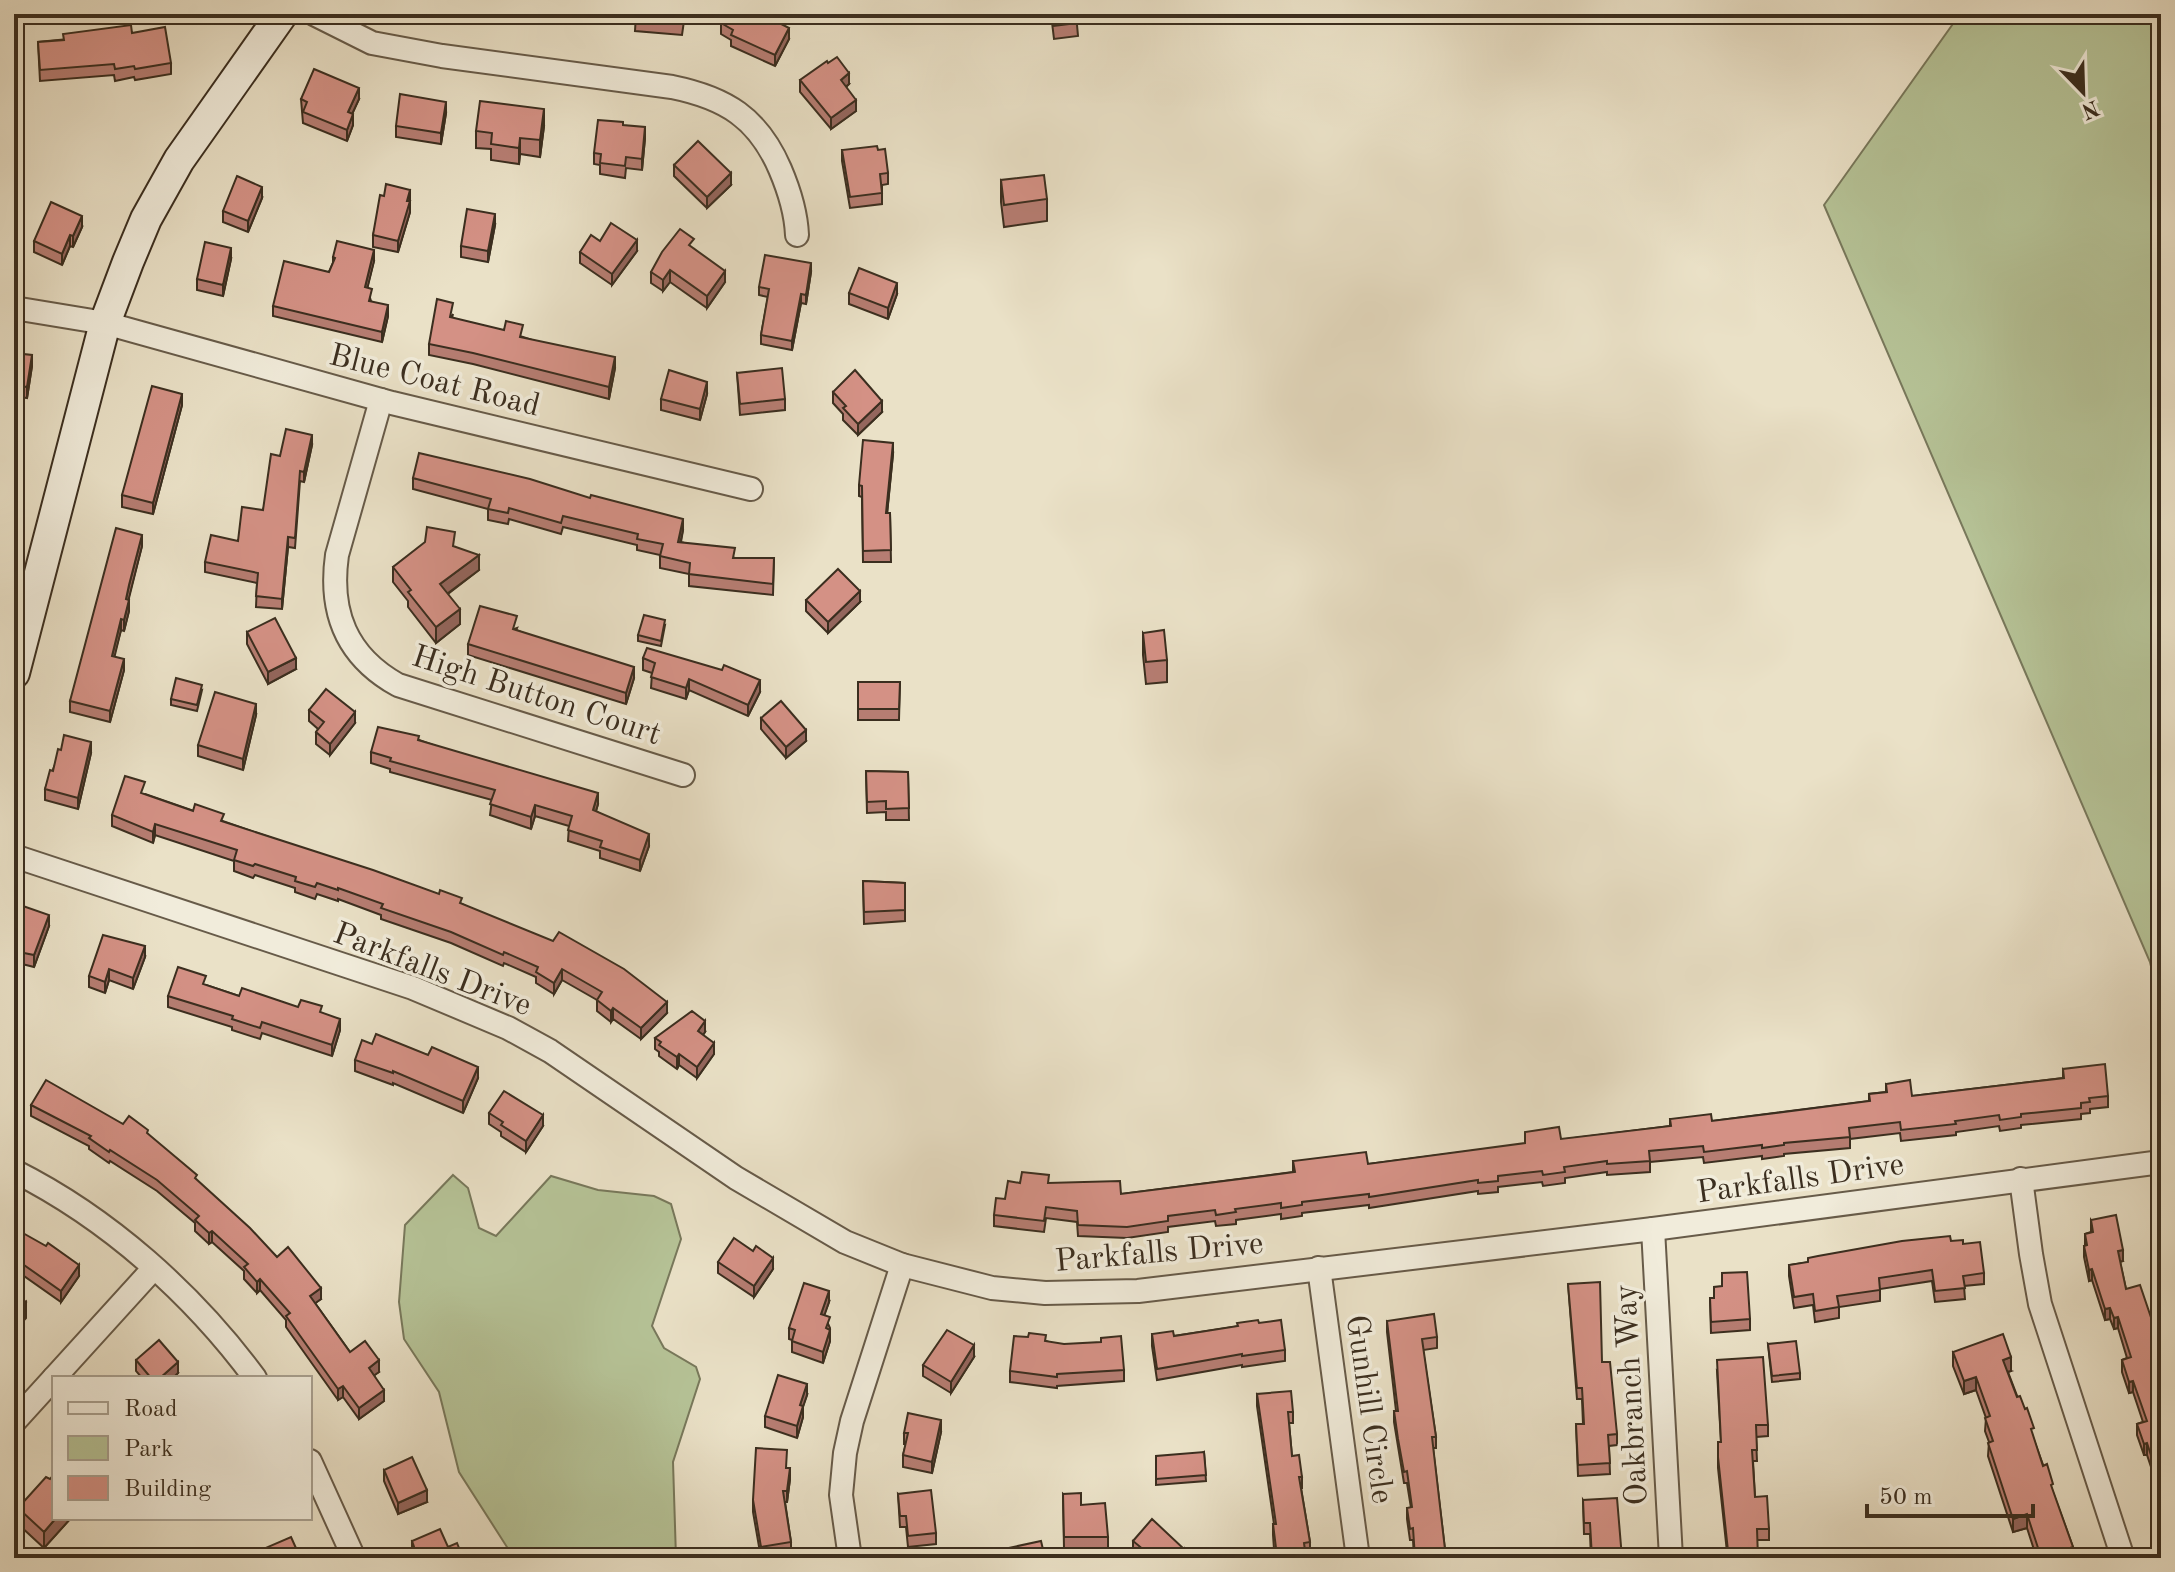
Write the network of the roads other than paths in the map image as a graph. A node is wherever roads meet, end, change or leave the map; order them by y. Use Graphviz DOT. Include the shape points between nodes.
graph roads {
  1 [pos="282,14"];
  2 [pos="314,14"];
  3 [pos="797,235"];
  4 [pos="14,308"];
  5 [pos="105,323"];
  6 [pos="381,400"];
  7 [pos="751,489"];
  8 [pos="14,673"];
  9 [pos="683,775"];
  10 [pos="14,856"];
  11 [pos="2161,1162"];
  12 [pos="14,1171"];
  13 [pos="2021,1179"];
  14 [pos="1653,1229"];
  15 [pos="902,1265"];
  16 [pos="1319,1268"];
  17 [pos="153,1269"];
  18 [pos="56,1376"];
  19 [pos="253,1376"];
  20 [pos="52,1380"];
  21 [pos="14,1422"];
  22 [pos="312,1465"];
  23 [pos="354,1558"];
  24 [pos="850,1558"];
  25 [pos="1358,1558"];
  26 [pos="1671,1558"];
  27 [pos="2123,1558"];
  1 -- 5 [label="street" via="179,160 146,219"];
  2 -- 3 [label="street" via="372,43 672,87 720,101 766,139 787,185"];
  4 -- 5 [label="street, Blue Coat Road"];
  5 -- 6 [label="street, Blue Coat Road"];
  5 -- 8 [label="street"];
  6 -- 7 [label="street, Blue Coat Road"];
  6 -- 9 [label="street, High Button Court" via="334,575 337,611 360,655 398,685"];
  10 -- 15 [label="street, Parkfalls Drive" via="413,988 508,1028 782,1207 845,1242"];
  11 -- 13 [label="street, Parkfalls Drive"];
  12 -- 17 [label="street" via="81,1209"];
  13 -- 14 [label="street, Parkfalls Drive"];
  13 -- 27 [label="street" via="2040,1304"];
  14 -- 16 [label="street, Parkfalls Drive"];
  14 -- 26 [label="street, Oakbranch Way"];
  15 -- 16 [label="street, Parkfalls Drive" via="992,1288 1045,1293 1138,1291"];
  15 -- 24 [label="street" via="845,1453 842,1508"];
  16 -- 25 [label="street, Gunhill Circle"];
  17 -- 18 [label="street"];
  17 -- 19 [label="street"];
  20 -- 21 [label="street"];
  22 -- 23 [label="street"];
}
